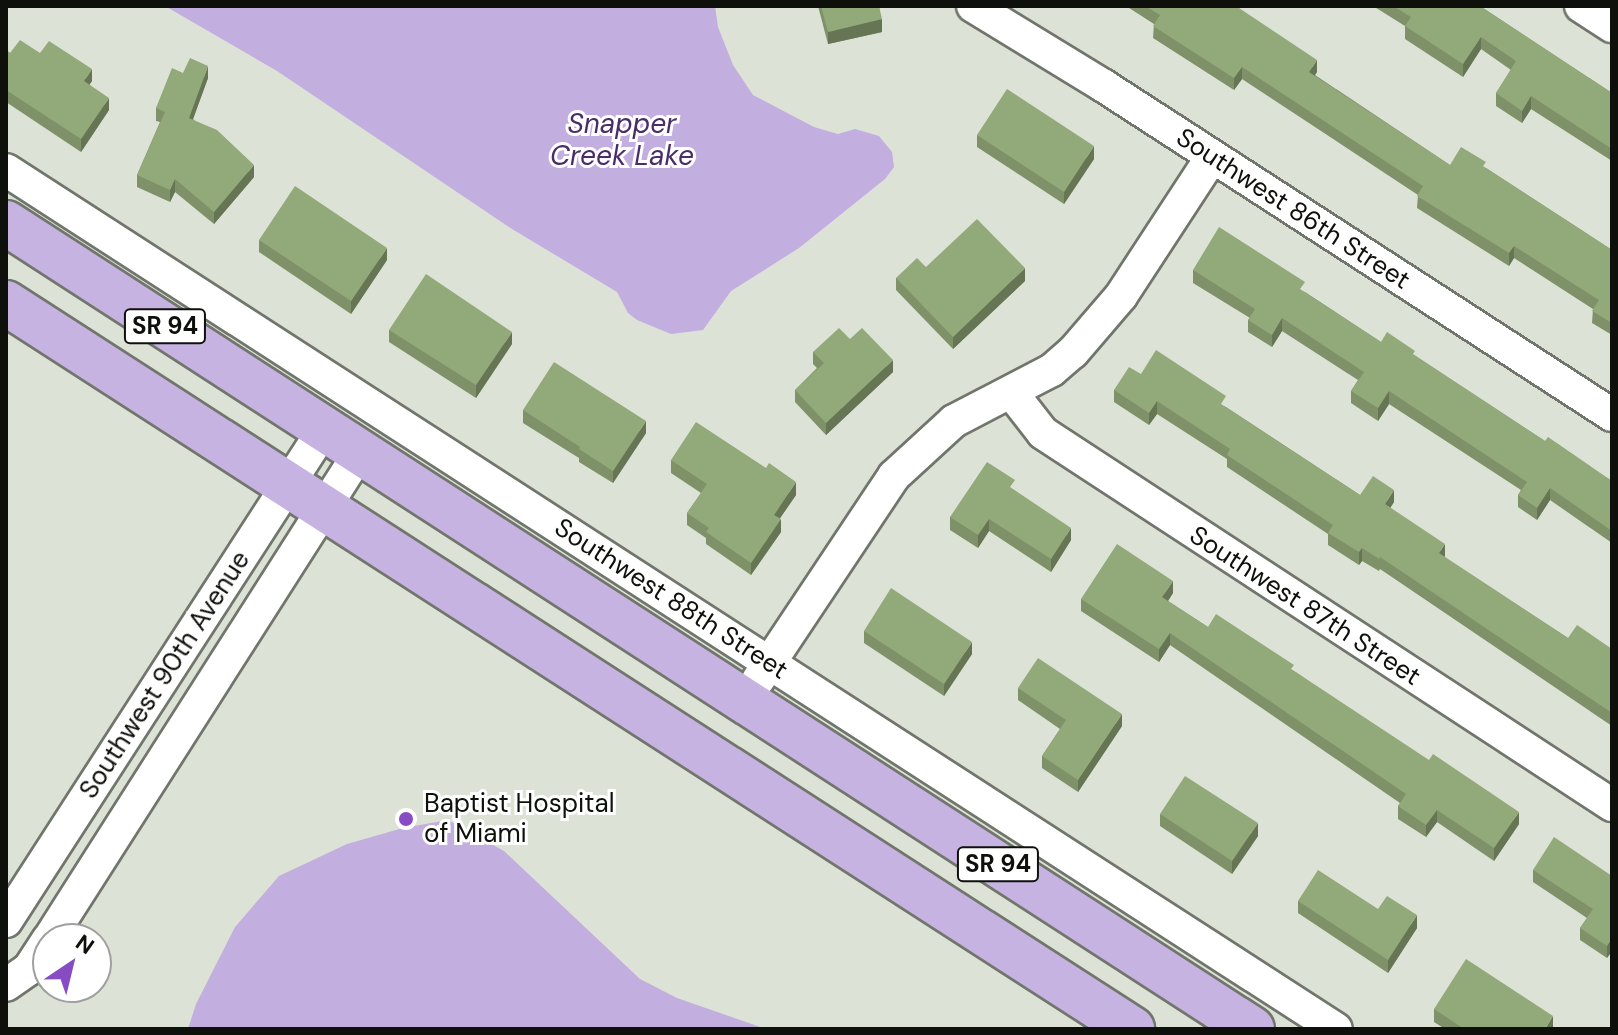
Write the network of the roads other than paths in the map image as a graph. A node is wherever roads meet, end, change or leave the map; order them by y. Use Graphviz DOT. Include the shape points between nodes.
graph roads {
  1 [pos="973,6"];
  2 [pos="1581,6"];
  3 [pos="1612,26"];
  4 [pos="1212,157"];
  5 [pos="6,170"];
  6 [pos="6,223"];
  7 [pos="6,303"];
  8 [pos="1011,392"];
  9 [pos="1612,415"];
  10 [pos="324,429"];
  11 [pos="360,452"];
  12 [pos="288,484"];
  13 [pos="325,508"];
  14 [pos="769,662"];
  15 [pos="745,700"];
  16 [pos="756,787"];
  17 [pos="1612,805"];
  18 [pos="6,921"];
  19 [pos="59,923"];
  20 [pos="32,964"];
  21 [pos="6,985"];
  22 [pos="1132,1029"];
  23 [pos="1252,1029"];
  24 [pos="1336,1029"];
  1 -- 4 [label="street, Southwest 86th Street"];
  2 -- 3 [label="street"];
  4 -- 8 [label="street" via="1090,334 1052,370"];
  4 -- 9 [label="street, Southwest 86th Street"];
  5 -- 14 [label="street, Southwest 88th Street"];
  6 -- 10 [label="main road, Southwest 88th Street / SR 94"];
  7 -- 12 [label="main road, SR 94"];
  8 -- 14 [label="street" via="954,421 894,476"];
  8 -- 17 [label="street, Southwest 87th Street" via="1043,433"];
  10 -- 11 [label="main road, Southwest 88th Street / SR 94"];
  10 -- 12 [label="street, Southwest 90th Avenue"];
  11 -- 13 [label="street, Southwest 90th Avenue"];
  11 -- 15 [label="main road, Southwest 88th Street / SR 94"];
  12 -- 13 [label="main road, SR 94"];
  12 -- 18 [label="street, Southwest 90th Avenue"];
  13 -- 16 [label="main road, SR 94"];
  13 -- 19 [label="street, Southwest 90th Avenue"];
  14 -- 15 [label="street"];
  14 -- 24 [label="street, Southwest 88th Street"];
  15 -- 16 [label="main road" via="741,732"];
  15 -- 23 [label="main road, Southwest 88th Street / SR 94"];
  16 -- 22 [label="main road, SR 94"];
  20 -- 21 [label="street, Southwest 90th Avenue"];
}
